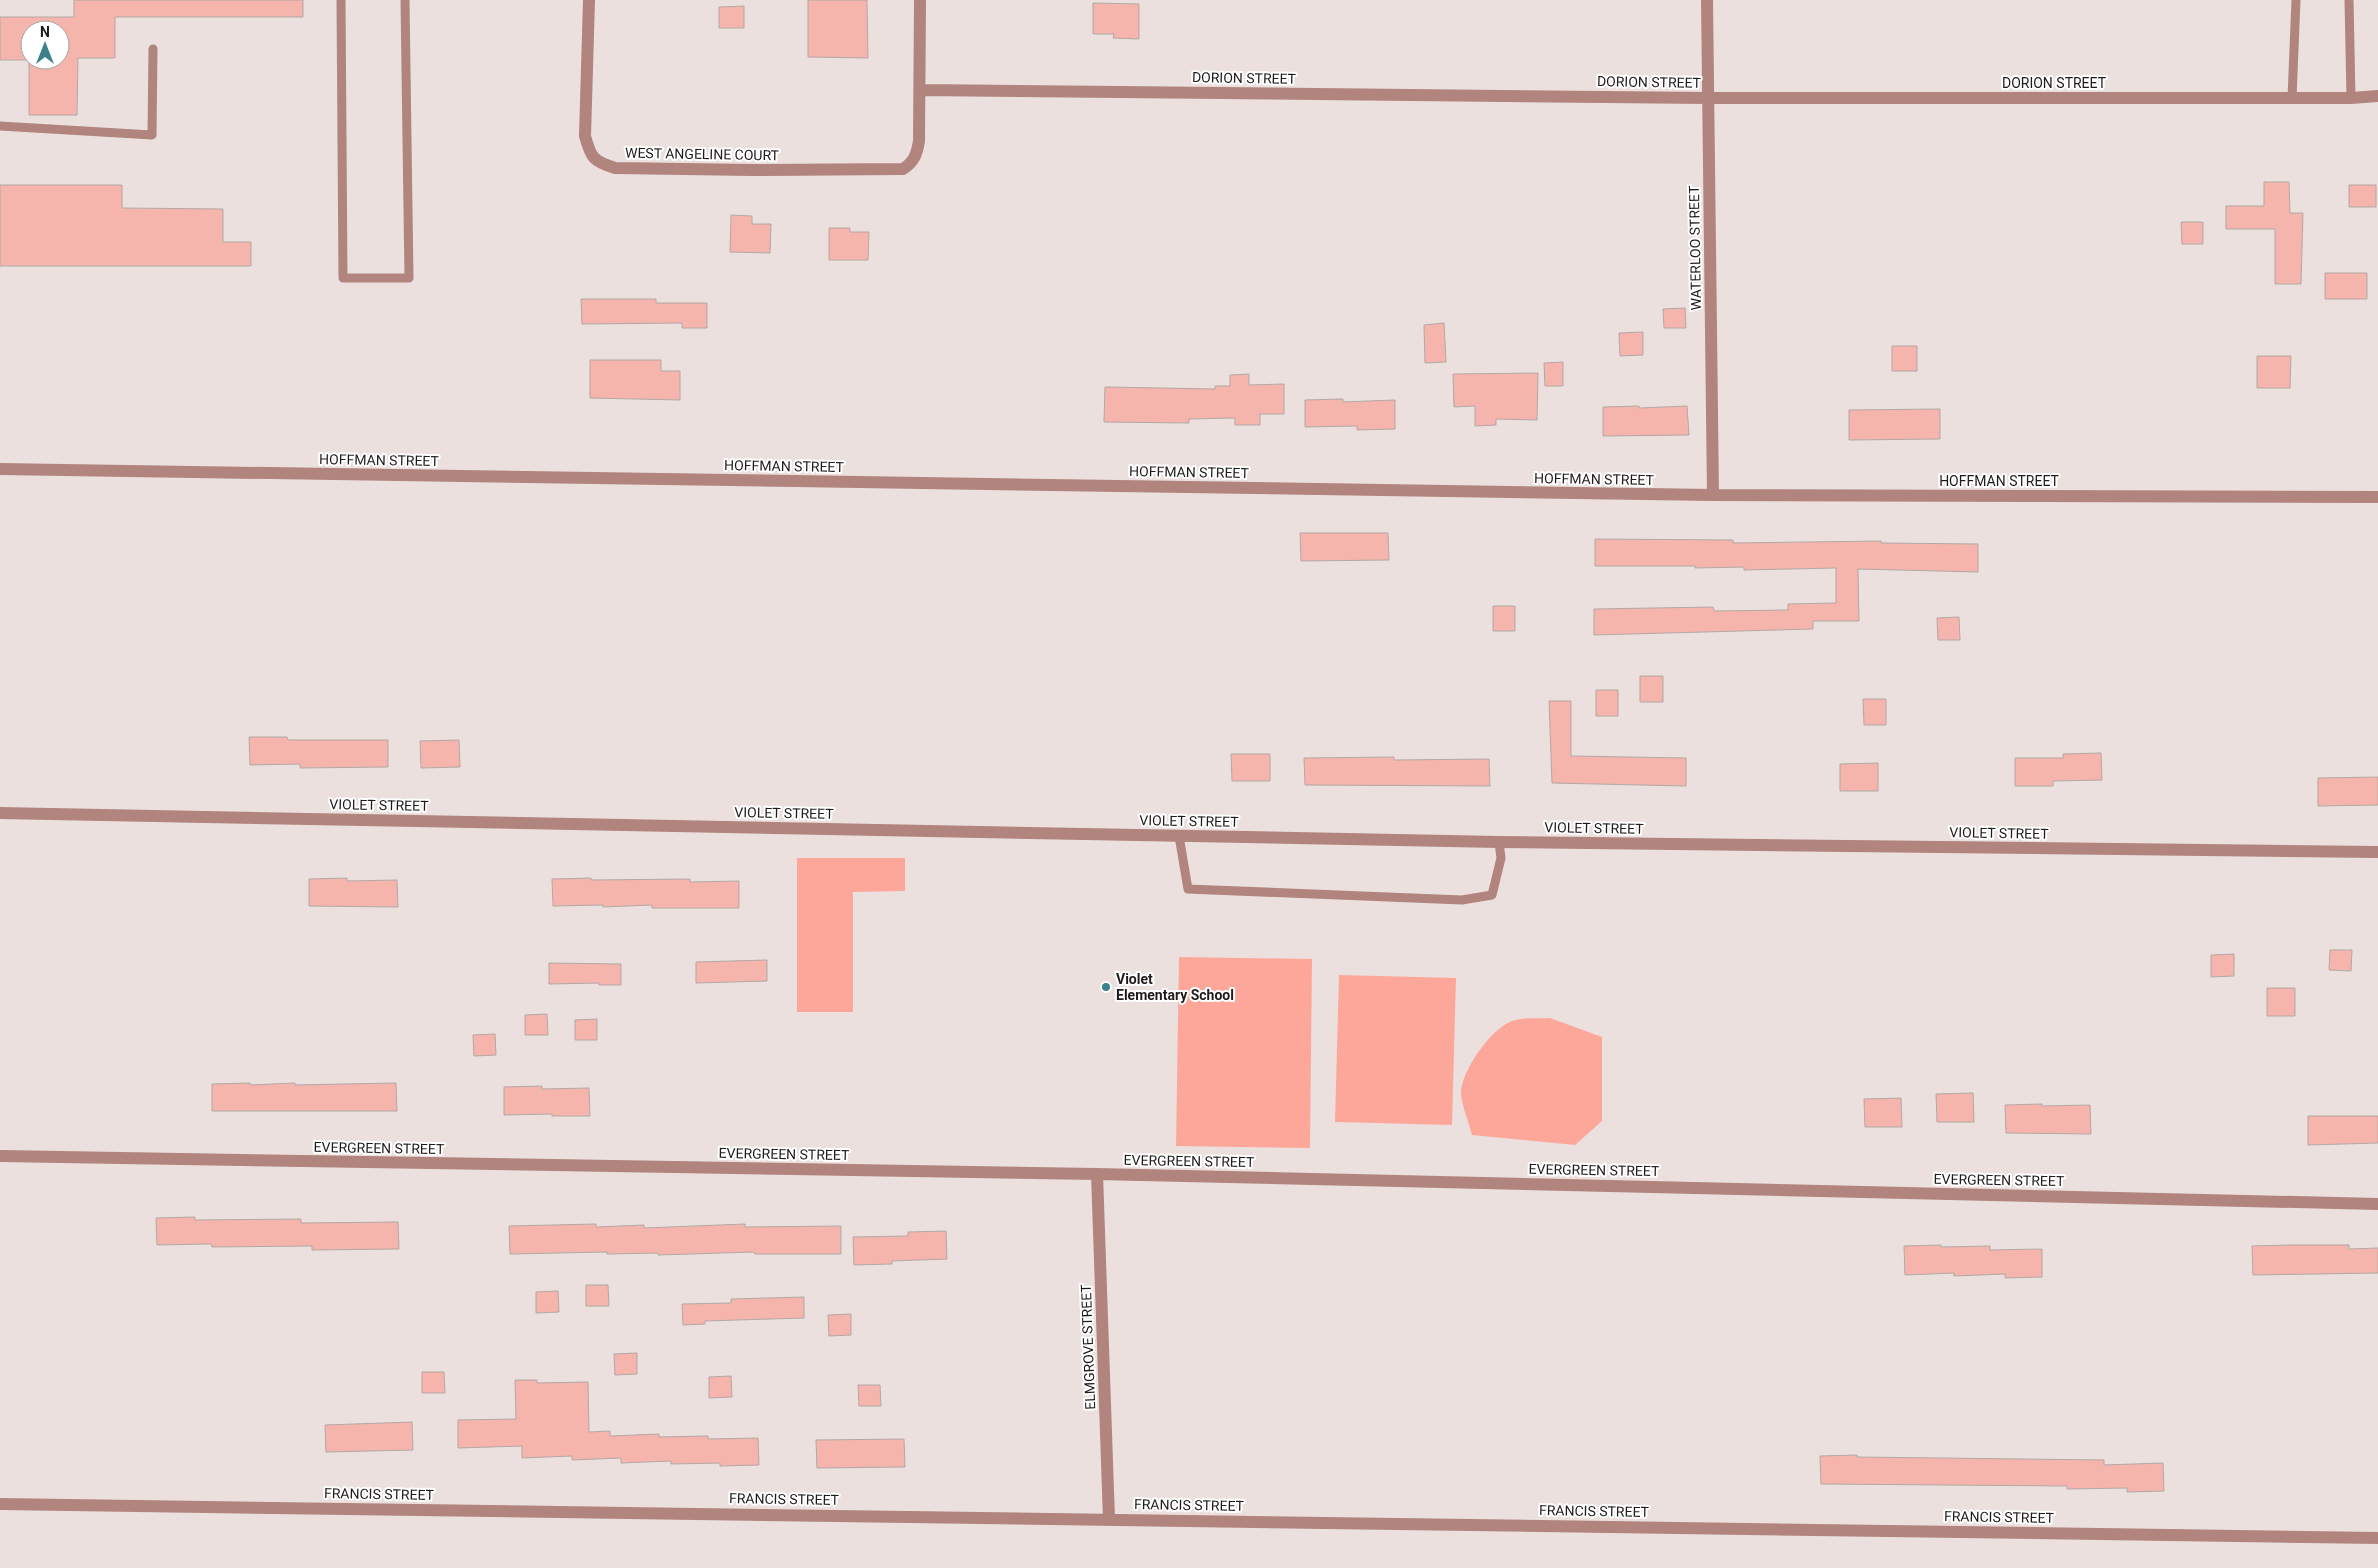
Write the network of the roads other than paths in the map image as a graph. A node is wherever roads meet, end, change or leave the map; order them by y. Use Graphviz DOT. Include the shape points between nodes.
graph roads {
  1 [pos="341,0"];
  2 [pos="404,0"];
  3 [pos="589,0"];
  4 [pos="920,0"];
  5 [pos="1707,0"];
  6 [pos="2296,0"];
  7 [pos="2349,0"];
  8 [pos="152,49"];
  9 [pos="920,90"];
  10 [pos="2378,96"];
  11 [pos="1708,98"];
  12 [pos="2292,98"];
  13 [pos="2350,98"];
  14 [pos="0,126"];
  15 [pos="0,469"];
  16 [pos="1713,495"];
  17 [pos="2378,498"];
  18 [pos="0,813"];
  19 [pos="1180,836"];
  20 [pos="1500,842"];
  21 [pos="2378,852"];
  22 [pos="0,1156"];
  23 [pos="1097,1174"];
  24 [pos="2378,1204"];
  25 [pos="0,1504"];
  26 [pos="1109,1519"];
  27 [pos="2378,1538"];
  1 -- 2 [label="lane" via="344,278 409,278"];
  3 -- 9 [label="street, WEST ANGELINE COURT" via="585,136 590,156 598,163 615,168 903,169 911,164 917,153"];
  4 -- 9 [label="street"];
  5 -- 11 [label="street, WATERLOO STREET"];
  6 -- 12 [label="lane"];
  7 -- 13 [label="lane"];
  8 -- 14 [label="lane" via="152,135"];
  9 -- 11 [label="street, DORION STREET"];
  10 -- 13 [label="street, DORION STREET"];
  11 -- 12 [label="street, DORION STREET"];
  11 -- 16 [label="street, WATERLOO STREET"];
  12 -- 13 [label="street, DORION STREET"];
  15 -- 16 [label="street, HOFFMAN STREET"];
  16 -- 17 [label="street, HOFFMAN STREET"];
  18 -- 19 [label="street, VIOLET STREET"];
  19 -- 20 [label="street, VIOLET STREET"];
  19 -- 20 [label="lane" via="1188,889 1462,900 1492,895"];
  20 -- 21 [label="street, VIOLET STREET"];
  22 -- 23 [label="street, EVERGREEN STREET"];
  23 -- 24 [label="street, EVERGREEN STREET"];
  23 -- 26 [label="street, ELMGROVE STREET"];
  25 -- 26 [label="street, FRANCIS STREET"];
  26 -- 27 [label="street, FRANCIS STREET"];
}
